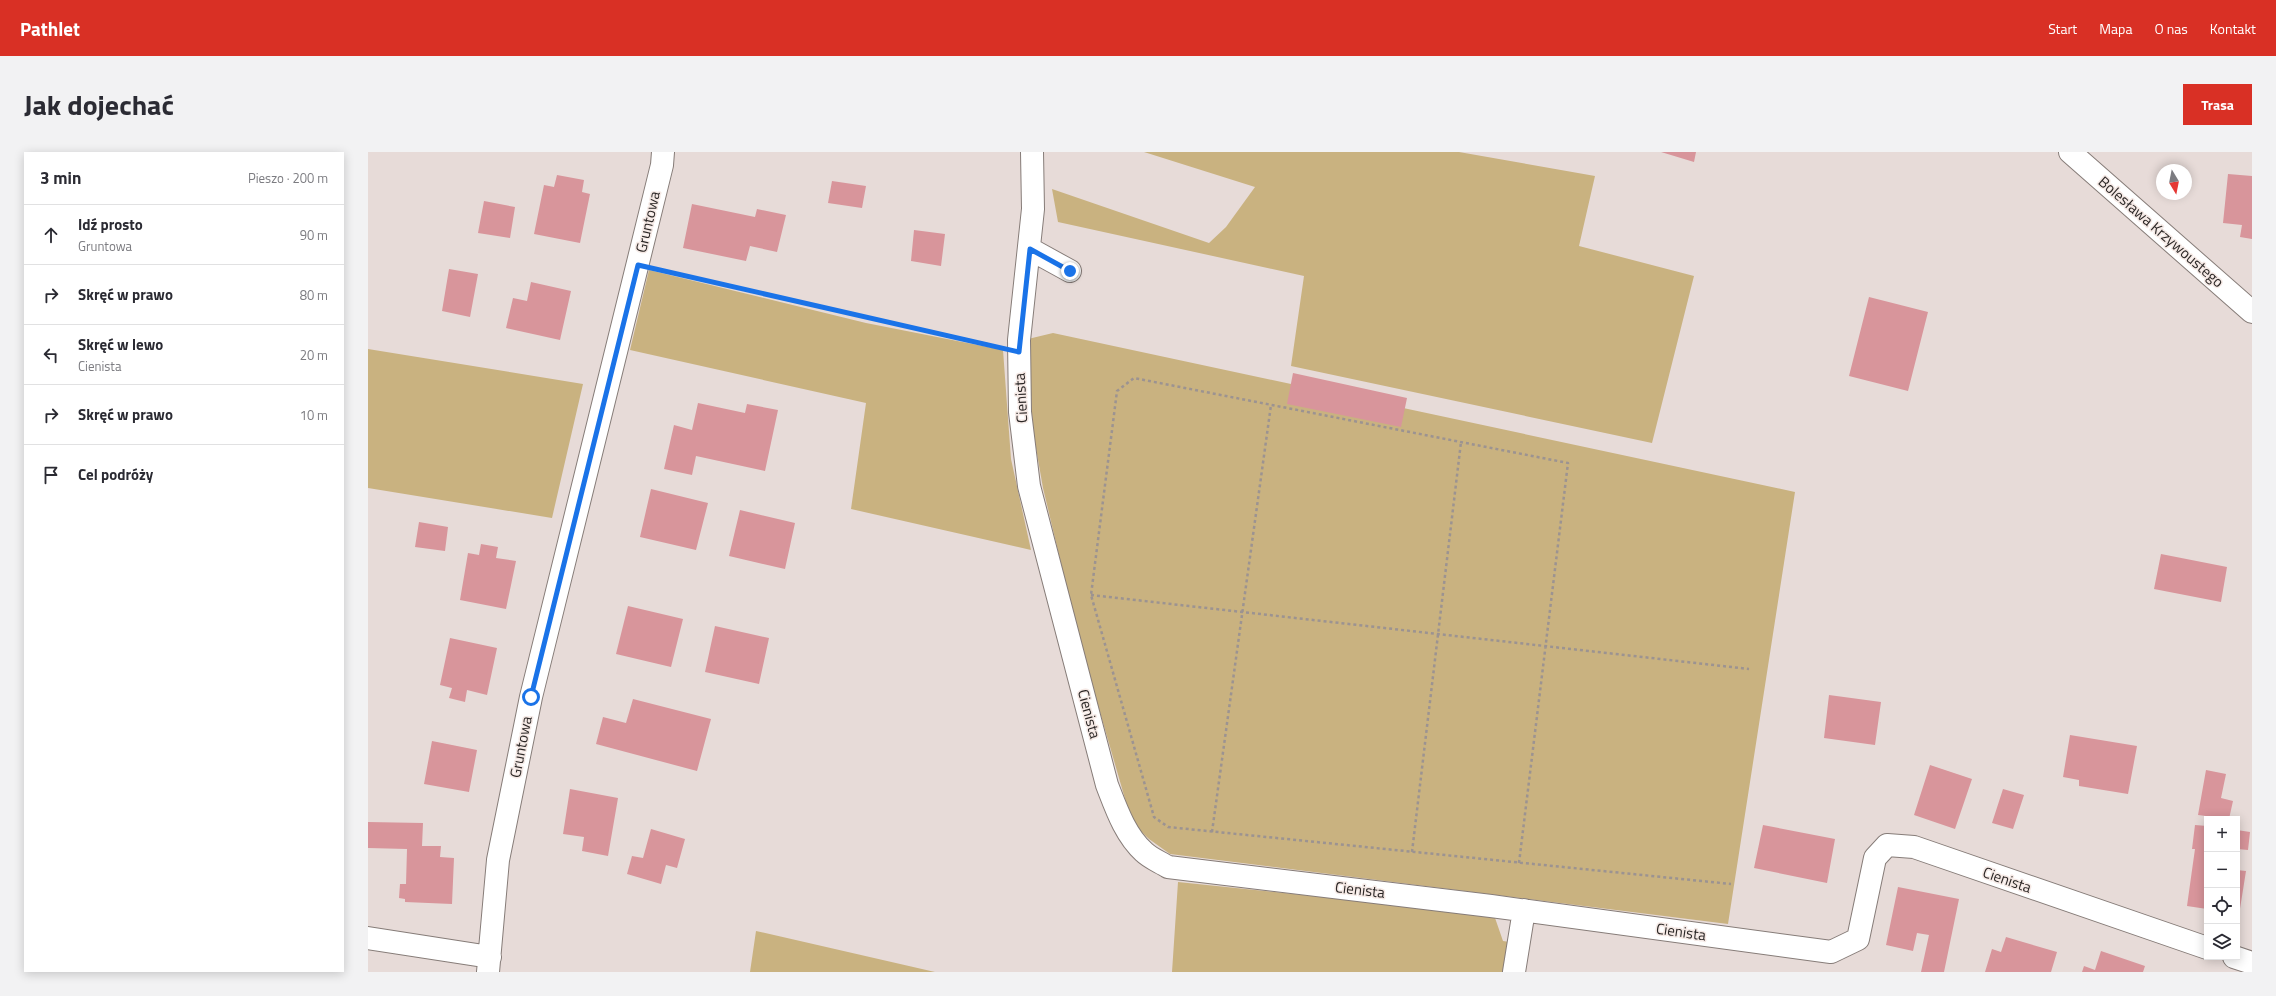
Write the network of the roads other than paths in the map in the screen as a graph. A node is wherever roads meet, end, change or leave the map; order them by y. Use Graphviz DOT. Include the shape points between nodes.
graph roads {
  1 [pos="663,152"];
  2 [pos="1032,152"];
  3 [pos="2070,152"];
  4 [pos="1030,249"];
  5 [pos="1070,271"];
  6 [pos="2252,312"];
  7 [pos="1524,910"];
  8 [pos="368,938"];
  9 [pos="2204,947"];
  10 [pos="2240,959"];
  11 [pos="2252,963"];
  12 [pos="489,965"];
  13 [pos="1514,972"];
  1 -- 12 [label="street, Gruntowa" via="638,265 531,697 498,860"];
  2 -- 4 [label="street, Cienista" via="1033,208"];
  3 -- 6 [label="street, Bolesława Krzywoustego"];
  4 -- 5 [label="street"];
  4 -- 7 [label="street, Cienista" via="1019,346 1020,412 1029,486 1107,785 1120,817 1134,841 1144,853 1168,867"];
  7 -- 9 [label="street, Cienista" via="1830,952 1858,939 1875,858 1887,845 1914,847"];
  7 -- 13 [label="street"];
  8 -- 12 [label="street"];
  10 -- 11 [label="street"];
}
